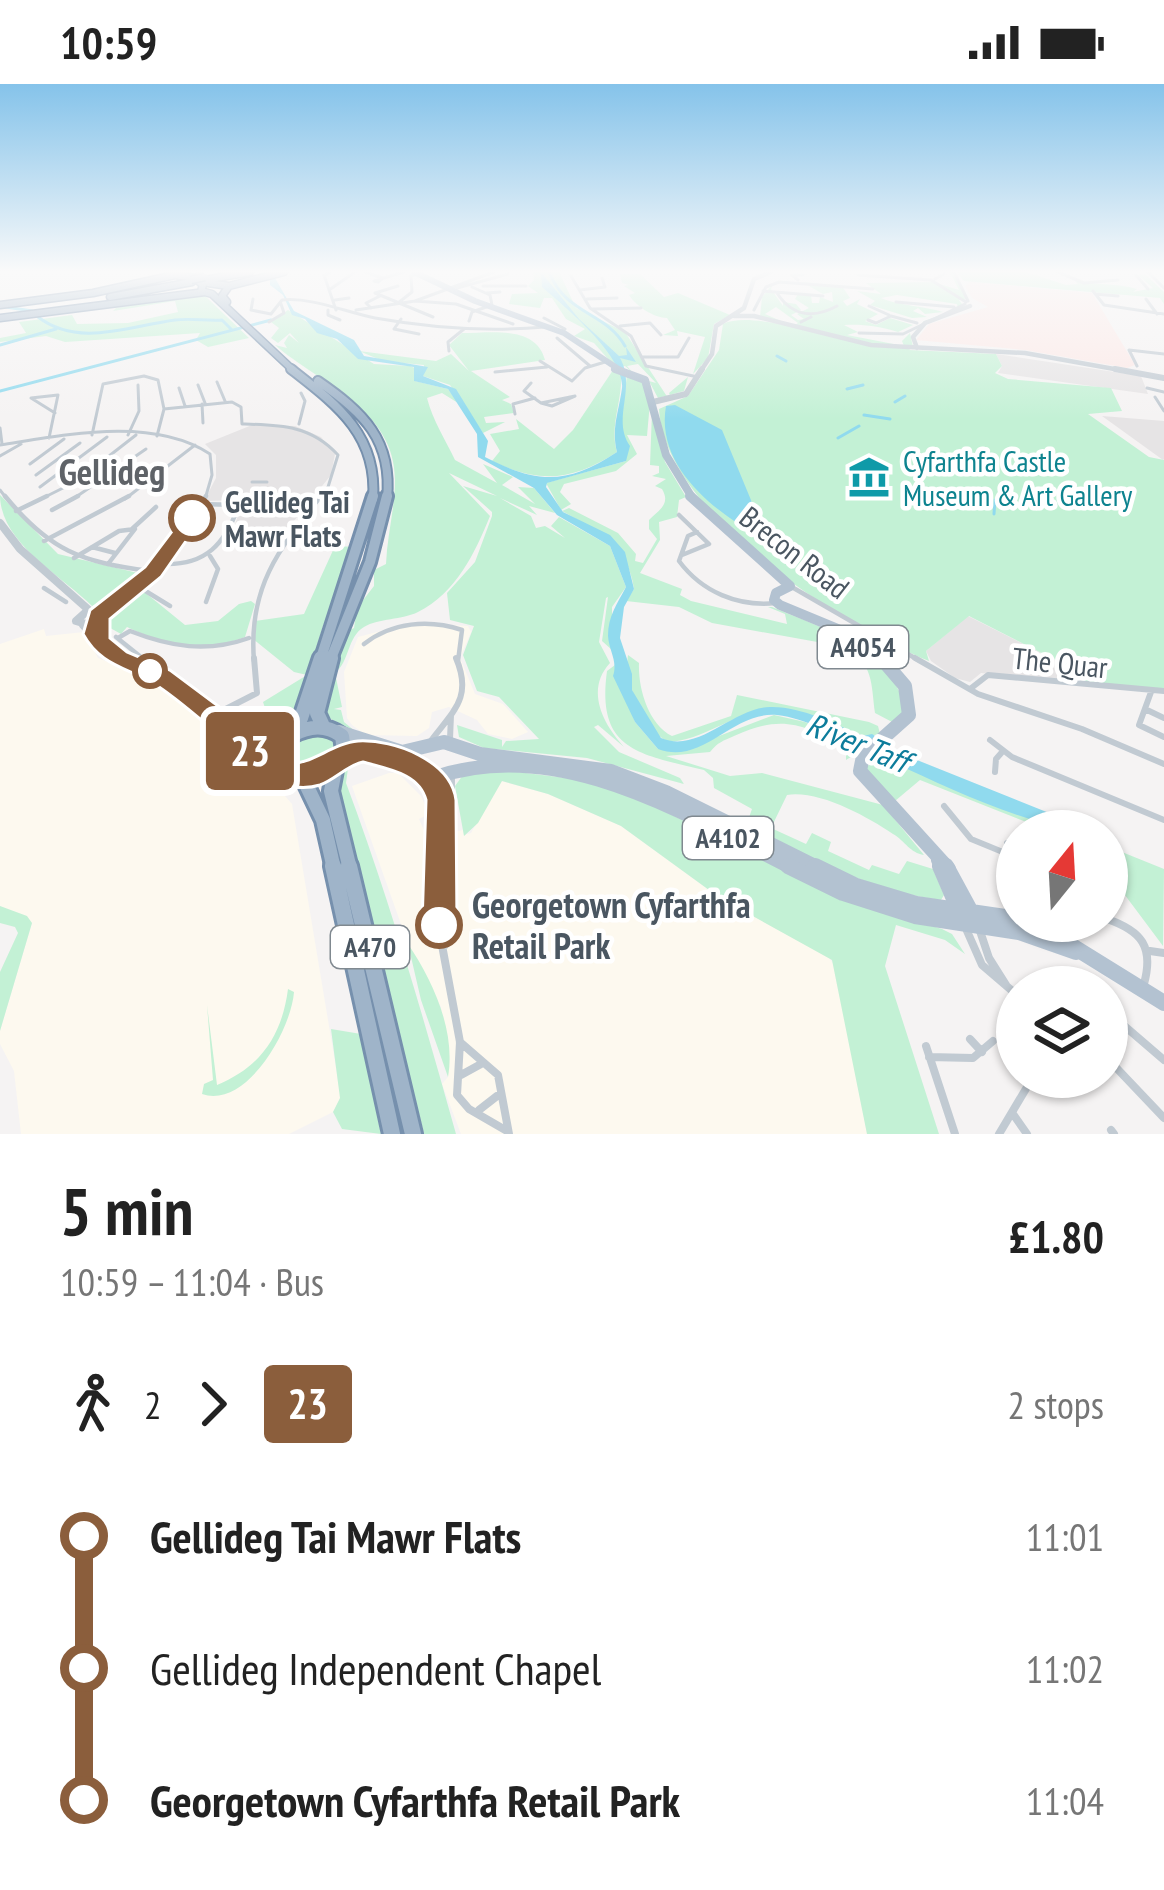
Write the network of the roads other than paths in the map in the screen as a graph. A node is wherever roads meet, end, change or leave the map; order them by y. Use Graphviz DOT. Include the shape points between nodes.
graph roads {
  1 [pos="242,321"];
  2 [pos="400,321"];
  3 [pos="409,321"];
  4 [pos="505,321"];
  5 [pos="546,321"];
  6 [pos="610,321"];
  7 [pos="726,321"];
  8 [pos="778,321"];
  9 [pos="910,321"];
  10 [pos="922,321"];
  11 [pos="932,321"];
  12 [pos="917,323"];
  13 [pos="618,326"];
  14 [pos="464,327"];
  15 [pos="518,327"];
  16 [pos="859,333"];
  17 [pos="419,334"];
  18 [pos="559,335"];
  19 [pos="662,335"];
  20 [pos="689,338"];
  21 [pos="262,340"];
  22 [pos="918,349"];
  23 [pos="449,351"];
  24 [pos="1164,354"];
  25 [pos="642,358"];
  26 [pos="540,361"];
  27 [pos="605,362"];
  28 [pos="590,366"];
  29 [pos="1137,366"];
  30 [pos="548,367"];
  31 [pos="577,372"];
  32 [pos="556,373"];
  33 [pos="498,374"];
  34 [pos="698,377"];
  35 [pos="1164,378"];
  36 [pos="572,381"];
  37 [pos="217,382"];
  38 [pos="198,385"];
  39 [pos="534,385"];
  40 [pos="138,386"];
  41 [pos="179,388"];
  42 [pos="1147,388"];
  43 [pos="1164,392"];
  44 [pos="304,394"];
  45 [pos="1155,397"];
  46 [pos="535,398"];
  47 [pos="225,400"];
  48 [pos="653,402"];
  49 [pos="204,403"];
  50 [pos="185,406"];
  51 [pos="164,409"];
  52 [pos="1164,411"];
  53 [pos="56,413"];
  54 [pos="515,414"];
  55 [pos="203,423"];
  56 [pos="299,424"];
  57 [pos="0,428"];
  58 [pos="110,434"];
  59 [pos="92,435"];
  60 [pos="128,435"];
  61 [pos="136,435"];
  62 [pos="66,436"];
  63 [pos="157,436"];
  64 [pos="49,438"];
  65 [pos="26,441"];
  66 [pos="80,443"];
  67 [pos="1,444"];
  68 [pos="199,444"];
  69 [pos="146,449"];
  70 [pos="0,456"];
  71 [pos="37,460"];
  72 [pos="56,462"];
  73 [pos="30,464"];
  74 [pos="118,472"];
  75 [pos="36,475"];
  76 [pos="154,477"];
  77 [pos="252,482"];
  78 [pos="267,482"];
  79 [pos="40,487"];
  80 [pos="0,490"];
  81 [pos="199,504"];
  82 [pos="156,507"];
  83 [pos="52,510"];
  84 [pos="16,511"];
  85 [pos="679,515"];
  86 [pos="0,524"];
  87 [pos="132,529"];
  88 [pos="228,532"];
  89 [pos="697,532"];
  90 [pos="44,541"];
  91 [pos="92,548"];
  92 [pos="255,549"];
  93 [pos="117,554"];
  94 [pos="680,555"];
  95 [pos="210,556"];
  96 [pos="74,558"];
  97 [pos="160,564"];
  98 [pos="106,566"];
  99 [pos="153,572"];
  100 [pos="790,586"];
  101 [pos="137,587"];
  102 [pos="44,588"];
  103 [pos="73,591"];
  104 [pos="80,602"];
  105 [pos="206,602"];
  106 [pos="776,603"];
  107 [pos="167,606"];
  108 [pos="95,614"];
  109 [pos="81,621"];
  110 [pos="95,634"];
  111 [pos="250,638"];
  112 [pos="364,644"];
  113 [pos="141,668"];
  114 [pos="970,689"];
  115 [pos="1164,691"];
  116 [pos="1151,692"];
  117 [pos="1145,709"];
  118 [pos="451,715"];
  119 [pos="212,716"];
  120 [pos="1164,718"];
  121 [pos="330,729"];
  122 [pos="1164,737"];
  123 [pos="243,739"];
  124 [pos="288,739"];
  125 [pos="990,740"];
  126 [pos="455,746"];
  127 [pos="425,748"];
  128 [pos="1003,751"];
  129 [pos="339,760"];
  130 [pos="1164,764"];
  131 [pos="457,769"];
  132 [pos="424,772"];
  133 [pos="995,772"];
  134 [pos="294,774"];
  135 [pos="938,816"];
  136 [pos="1164,820"];
  137 [pos="996,850"];
  138 [pos="969,918"];
  139 [pos="1128,928"];
  140 [pos="445,945"];
  141 [pos="1150,951"];
  142 [pos="1164,953"];
  143 [pos="996,977"];
  144 [pos="1142,989"];
  145 [pos="1164,1003"];
  146 [pos="1131,1012"];
  147 [pos="1128,1019"];
  148 [pos="1128,1025"];
  149 [pos="970,1039"];
  150 [pos="993,1041"];
  151 [pos="460,1042"];
  152 [pos="926,1046"];
  153 [pos="982,1052"];
  154 [pos="929,1057"];
  155 [pos="1164,1060"];
  156 [pos="481,1064"];
  157 [pos="461,1076"];
  158 [pos="1128,1080"];
  159 [pos="500,1091"];
  160 [pos="1022,1098"];
  161 [pos="477,1111"];
  162 [pos="1013,1114"];
  163 [pos="1164,1118"];
  164 [pos="508,1133"];
  165 [pos="392,1134"];
  166 [pos="413,1134"];
  167 [pos="956,1134"];
  168 [pos="999,1134"];
  169 [pos="1027,1134"];
  1 -- 21 [label="highway, A470"];
  2 -- 17 [label="street" via="394,329"];
  3 -- 14 [label="street"];
  4 -- 15 [label="street"];
  5 -- 15 [label="street"];
  5 -- 18 [label="main road, Brecon Road"];
  6 -- 13 [label="street"];
  7 -- 34 [label="street" via="716,326 715,348"];
  8 -- 22 [label="street"];
  9 -- 12 [label="street"];
  10 -- 12 [label="street"];
  11 -- 22 [label="street" via="913,338"];
  12 -- 16 [label="street" via="903,334"];
  13 -- 19 [label="street" via="650,323"];
  13 -- 25 [label="street"];
  14 -- 15 [label="street"];
  14 -- 23 [label="street"];
  18 -- 27 [label="main road, Brecon Road"];
  18 -- 28 [label="street"];
  20 -- 25 [label="street" via="680,356"];
  21 -- 121 [label="highway, A470" via="357,410 389,460 381,524 321,688 317,713"];
  21 -- 124 [label="highway, A470" via="352,419 376,472 366,531"];
  22 -- 35 [label="street" via="1043,356"];
  24 -- 29 [label="street" via="1129,350"];
  25 -- 34 [label="street" via="652,369"];
  26 -- 30 [label="street"];
  27 -- 28 [label="street"];
  27 -- 48 [label="main road, Brecon Road" via="646,381"];
  28 -- 31 [label="street"];
  30 -- 32 [label="street"];
  30 -- 33 [label="street"];
  31 -- 32 [label="street"];
  31 -- 36 [label="street"];
  32 -- 36 [label="street"];
  34 -- 48 [label="street" via="679,398"];
  36 -- 46 [label="street" via="575,396 552,406"];
  37 -- 47 [label="street"];
  38 -- 49 [label="street"];
  39 -- 46 [label="street" via="524,391"];
  40 -- 60 [label="street"];
  41 -- 50 [label="street"];
  42 -- 43 [label="street"];
  44 -- 56 [label="street"];
  45 -- 52 [label="street"];
  46 -- 54 [label="street" via="513,404"];
  47 -- 49 [label="street"];
  47 -- 56 [label="street" via="241,406 242,424"];
  48 -- 100 [label="main road, Brecon Road" via="665,455 686,492"];
  49 -- 50 [label="street"];
  49 -- 55 [label="street"];
  50 -- 51 [label="street"];
  51 -- 59 [label="street" via="157,378 105,382"];
  51 -- 63 [label="street"];
  53 -- 53 [label="street" via="57,394 31,398 33,402"];
  53 -- 64 [label="street"];
  56 -- 111 [label="street" via="325,438 337,467 278,550"];
  57 -- 67 [label="street"];
  58 -- 59 [label="street"];
  58 -- 60 [label="street"];
  58 -- 79 [label="street"];
  59 -- 62 [label="street"];
  60 -- 61 [label="street"];
  61 -- 63 [label="street"];
  61 -- 84 [label="street" via="77,481"];
  62 -- 64 [label="street"];
  62 -- 71 [label="street"];
  63 -- 68 [label="street"];
  64 -- 65 [label="street"];
  65 -- 67 [label="street"];
  65 -- 70 [label="street"];
  66 -- 72 [label="street"];
  68 -- 76 [label="street"];
  68 -- 81 [label="street" via="214,465"];
  69 -- 74 [label="street"];
  71 -- 72 [label="street"];
  71 -- 73 [label="street"];
  72 -- 75 [label="street"];
  74 -- 76 [label="street"];
  74 -- 83 [label="street"];
  76 -- 90 [label="street"];
  77 -- 78 [label="street"];
  80 -- 84 [label="street"];
  81 -- 88 [label="street" via="239,505"];
  81 -- 97 [label="street"];
  82 -- 87 [label="street"];
  84 -- 90 [label="street"];
  85 -- 89 [label="street"];
  86 -- 103 [label="street" via="29,560"];
  87 -- 91 [label="street"];
  87 -- 93 [label="street"];
  88 -- 92 [label="street" via="248,533"];
  88 -- 95 [label="street"];
  89 -- 94 [label="street"];
  89 -- 94 [label="street" via="708,546"];
  90 -- 96 [label="street"];
  91 -- 93 [label="street"];
  91 -- 96 [label="street"];
  93 -- 98 [label="street"];
  94 -- 106 [label="street" via="685,571 711,590 750,604"];
  95 -- 97 [label="street"];
  95 -- 105 [label="street" via="218,569"];
  96 -- 98 [label="street"];
  97 -- 99 [label="street"];
  98 -- 99 [label="street"];
  99 -- 101 [label="street"];
  100 -- 106 [label="main road" via="776,593"];
  100 -- 114 [label="street, Brecon Road"];
  101 -- 107 [label="street"];
  101 -- 108 [label="street"];
  102 -- 103 [label="street" via="63,600"];
  103 -- 104 [label="street"];
  104 -- 108 [label="street"];
  104 -- 109 [label="street"];
  106 -- 138 [label="main road, A4054" via="839,630 902,680 911,708 904,723 859,765 937,859"];
  108 -- 109 [label="street"];
  108 -- 110 [label="street"];
  109 -- 110 [label="street"];
  110 -- 113 [label="street" via="108,652"];
  111 -- 113 [label="street" via="194,649 132,632 117,638 147,660"];
  111 -- 119 [label="street" via="257,694"];
  112 -- 118 [label="street" via="399,627 461,628 457,662 465,688"];
  113 -- 119 [label="street"];
  114 -- 116 [label="street, The Quar" via="988,675"];
  114 -- 130 [label="street, Brecon Road"];
  115 -- 116 [label="street, The Quar"];
  116 -- 117 [label="street"];
  117 -- 120 [label="street"];
  117 -- 122 [label="street" via="1138,725"];
  118 -- 126 [label="street"];
  118 -- 127 [label="street"];
  119 -- 123 [label="street"];
  121 -- 124 [label="highway"];
  121 -- 127 [label="main road, A4102" via="402,752"];
  121 -- 129 [label="highway, A470" via="344,742"];
  123 -- 124 [label="street" via="260,746"];
  123 -- 134 [label="street" via="261,761"];
  124 -- 134 [label="highway, A470" via="278,760"];
  125 -- 128 [label="street"];
  126 -- 127 [label="main road, A4102"];
  126 -- 131 [label="main road"];
  126 -- 138 [label="main road, A4102" via="611,771 856,886"];
  127 -- 132 [label="main road"];
  128 -- 133 [label="street"];
  128 -- 136 [label="street"];
  129 -- 132 [label="main road, A4102" via="368,752"];
  129 -- 134 [label="highway" via="323,772"];
  129 -- 166 [label="highway, A470" via="331,791"];
  131 -- 132 [label="main road, A4102"];
  131 -- 138 [label="main road, A4102" via="553,769 607,780 843,893 915,916"];
  131 -- 140 [label="street" via="449,787"];
  132 -- 140 [label="street" via="440,789"];
  134 -- 165 [label="highway, A470" via="323,820"];
  135 -- 137 [label="street" via="947,810 977,844"];
  138 -- 143 [label="street" via="982,965"];
  138 -- 144 [label="main road" via="1079,952"];
  139 -- 141 [label="street"];
  140 -- 151 [label="street"];
  141 -- 142 [label="street"];
  141 -- 144 [label="street"];
  144 -- 145 [label="main road"];
  146 -- 147 [label="street"];
  148 -- 155 [label="street"];
  149 -- 153 [label="street"];
  150 -- 153 [label="street"];
  151 -- 156 [label="street"];
  151 -- 157 [label="street"];
  152 -- 154 [label="street"];
  153 -- 154 [label="street"];
  154 -- 167 [label="street"];
  156 -- 157 [label="street"];
  156 -- 159 [label="street" via="495,1070"];
  157 -- 161 [label="street" via="457,1095"];
  158 -- 163 [label="street"];
  159 -- 161 [label="street"];
  159 -- 164 [label="street"];
  160 -- 162 [label="street"];
  161 -- 164 [label="street"];
  162 -- 168 [label="street"];
  162 -- 169 [label="street"];
}
